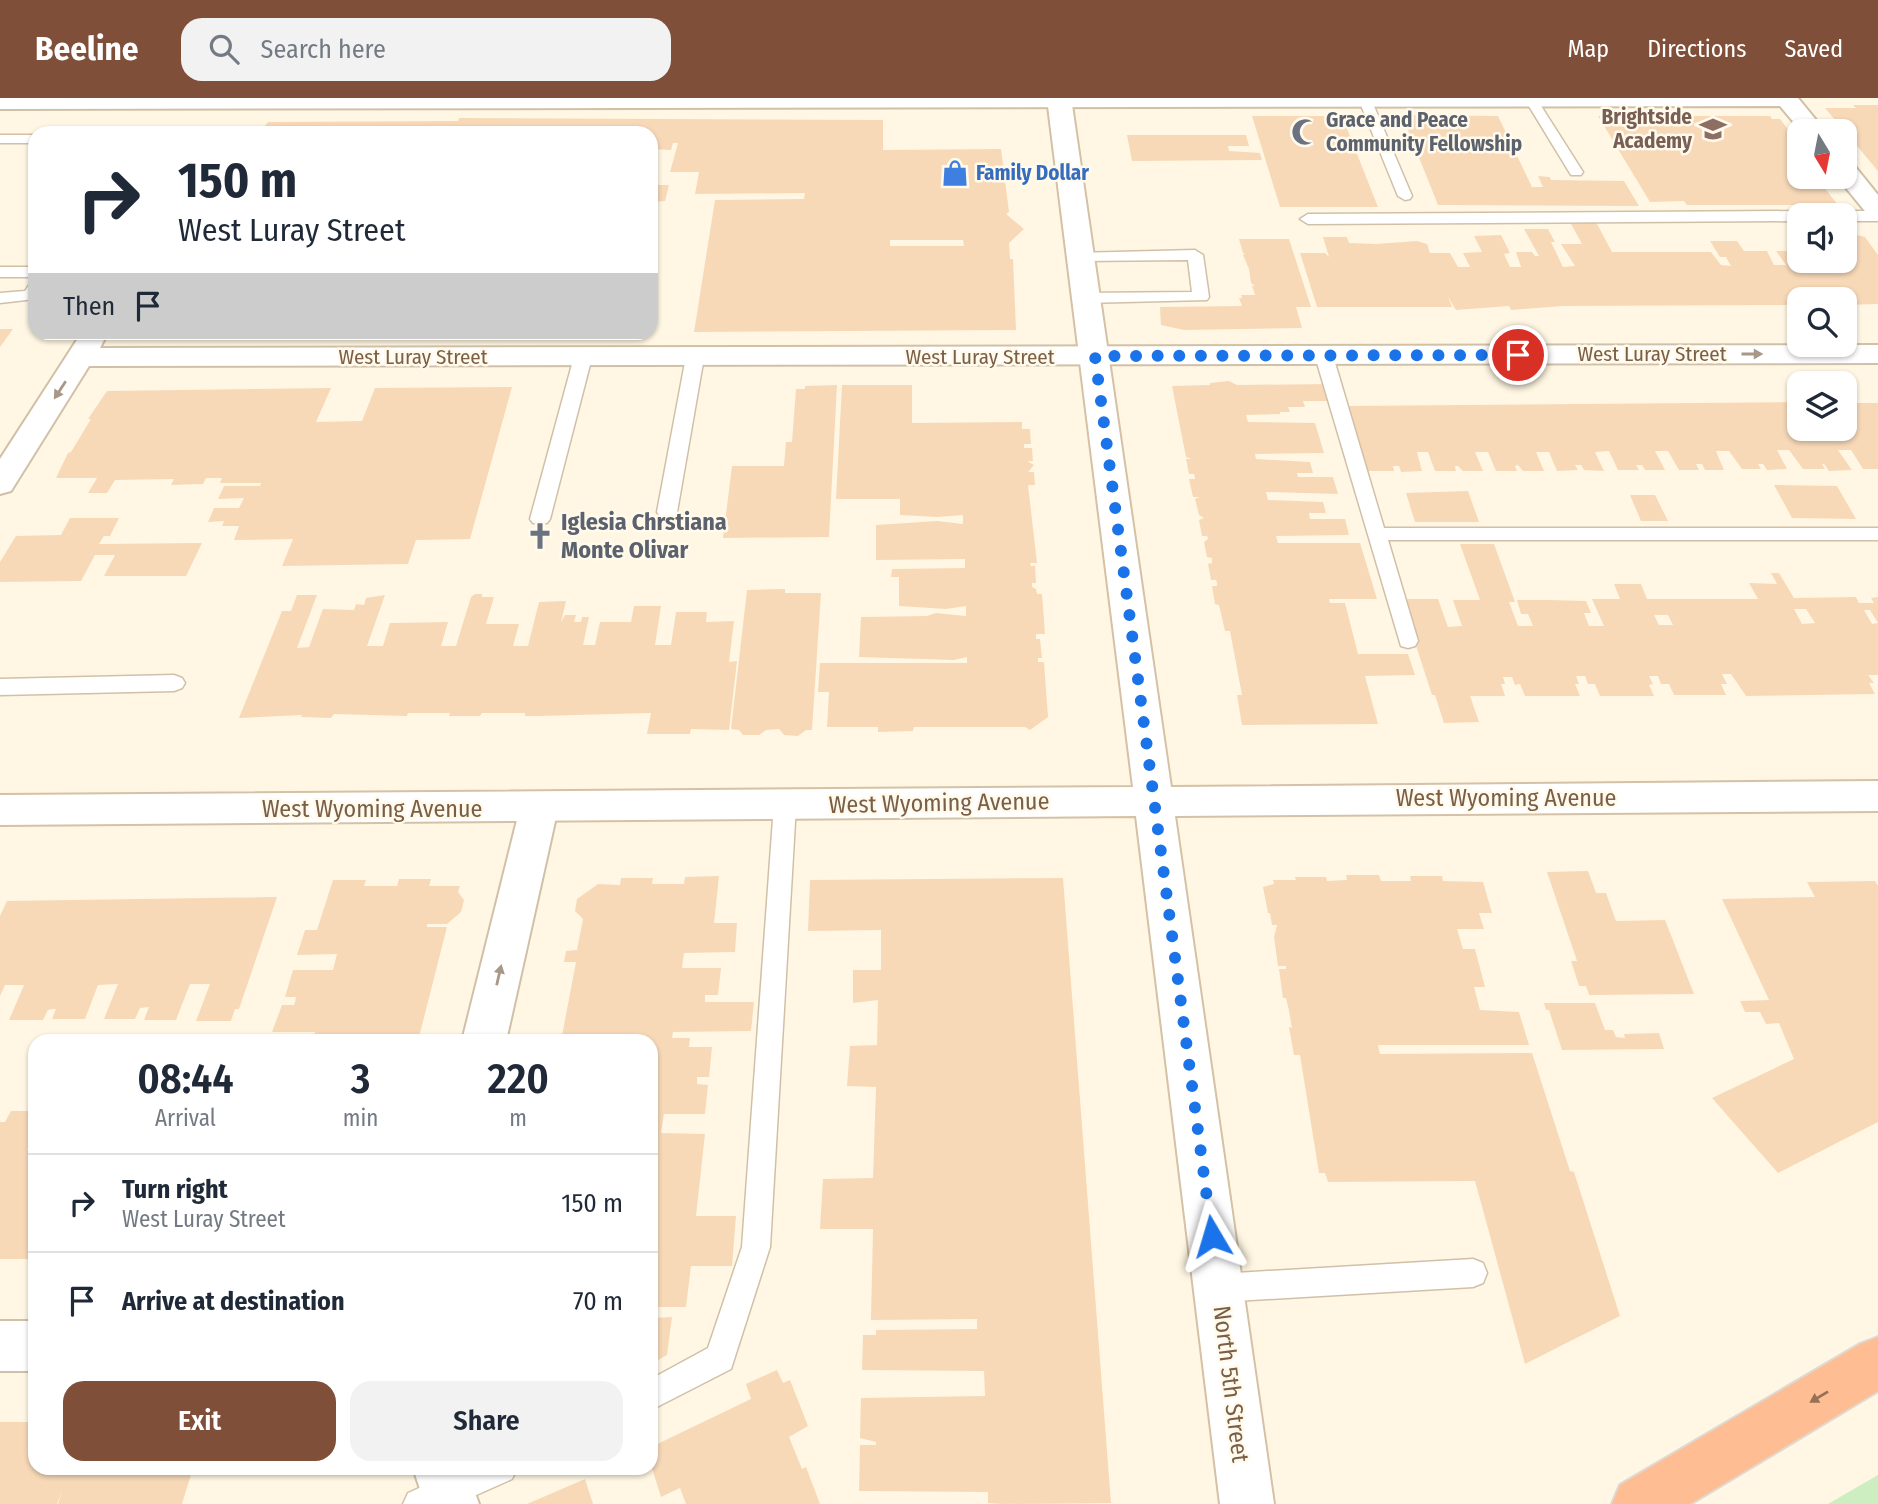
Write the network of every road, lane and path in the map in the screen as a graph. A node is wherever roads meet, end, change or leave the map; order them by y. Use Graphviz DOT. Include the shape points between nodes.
graph roads {
  1 [pos="1302,98"];
  2 [pos="1717,98"];
  3 [pos="1059,99"];
  4 [pos="1364,99"];
  5 [pos="1530,99"];
  6 [pos="1787,99"];
  7 [pos="242,100"];
  8 [pos="0,102"];
  9 [pos="1804,119"];
  10 [pos="226,126"];
  11 [pos="0,139"];
  12 [pos="28,139"];
  13 [pos="1576,172"];
  14 [pos="1857,186"];
  15 [pos="1405,196"];
  16 [pos="1878,213"];
  17 [pos="1857,215"];
  18 [pos="1787,216"];
  19 [pos="1308,219"];
  20 [pos="1081,256"];
  21 [pos="0,272"];
  22 [pos="28,272"];
  23 [pos="28,295"];
  24 [pos="0,298"];
  25 [pos="1084,298"];
  26 [pos="89,345"];
  27 [pos="1878,354"];
  28 [pos="1095,356"];
  29 [pos="1324,356"];
  30 [pos="583,357"];
  31 [pos="695,357"];
  32 [pos="0,484"];
  33 [pos="667,512"];
  34 [pos="540,519"];
  35 [pos="1376,534"];
  36 [pos="1878,534"];
  37 [pos="1408,641"];
  38 [pos="174,683"];
  39 [pos="0,687"];
  40 [pos="1878,796"];
  41 [pos="1155,800"];
  42 [pos="785,805"];
  43 [pos="539,808"];
  44 [pos="0,810"];
  45 [pos="486,1034"];
  46 [pos="1473,1273"];
  47 [pos="1219,1288"];
  48 [pos="0,1346"];
  49 [pos="28,1346"];
  50 [pos="1878,1363"];
  51 [pos="658,1391"];
  52 [pos="483,1475"];
  53 [pos="440,1492"];
  54 [pos="1247,1504"];
  55 [pos="1639,1504"];
  1 -- 3 [label="street"];
  1 -- 4 [label="street"];
  2 -- 5 [label="street"];
  2 -- 6 [label="street"];
  3 -- 7 [label="street"];
  3 -- 20 [label="street, North 5th Street"];
  4 -- 5 [label="street"];
  4 -- 15 [label="lane"];
  5 -- 13 [label="lane"];
  6 -- 9 [label="street"];
  7 -- 8 [label="street"];
  7 -- 10 [label="street"];
  11 -- 12 [label="lane"];
  14 -- 16 [label="street"];
  16 -- 17 [label="lane"];
  18 -- 19 [label="lane"];
  20 -- 25 [label="street, North 5th Street"];
  20 -- 25 [label="lane" via="1195,255 1201,297"];
  21 -- 22 [label="lane"];
  23 -- 24 [label="lane"];
  25 -- 28 [label="street, North 5th Street"];
  26 -- 30 [label="street, West Luray Street"];
  26 -- 32 [label="street, one-way"];
  29 -- 27 [label="street, West Luray Street, one-way"];
  28 -- 29 [label="street, West Luray Street"];
  28 -- 31 [label="street, West Luray Street"];
  28 -- 41 [label="street, North 5th Street"];
  29 -- 35 [label="lane"];
  30 -- 31 [label="street, West Luray Street"];
  30 -- 34 [label="lane"];
  31 -- 33 [label="lane"];
  35 -- 36 [label="lane"];
  35 -- 37 [label="lane"];
  38 -- 39 [label="lane"];
  40 -- 41 [label="street, West Wyoming Avenue"];
  41 -- 42 [label="street, West Wyoming Avenue"];
  41 -- 47 [label="street, North 5th Street"];
  42 -- 43 [label="street, West Wyoming Avenue"];
  42 -- 51 [label="lane" via="756,1247 720,1357"];
  43 -- 44 [label="street, West Wyoming Avenue"];
  45 -- 43 [label="street, one-way"];
  46 -- 47 [label="lane"];
  47 -- 54 [label="street, North 5th Street"];
  48 -- 49 [label="street"];
  50 -- 55 [label="highway, one-way"];
  52 -- 53 [label="lane"];
}
